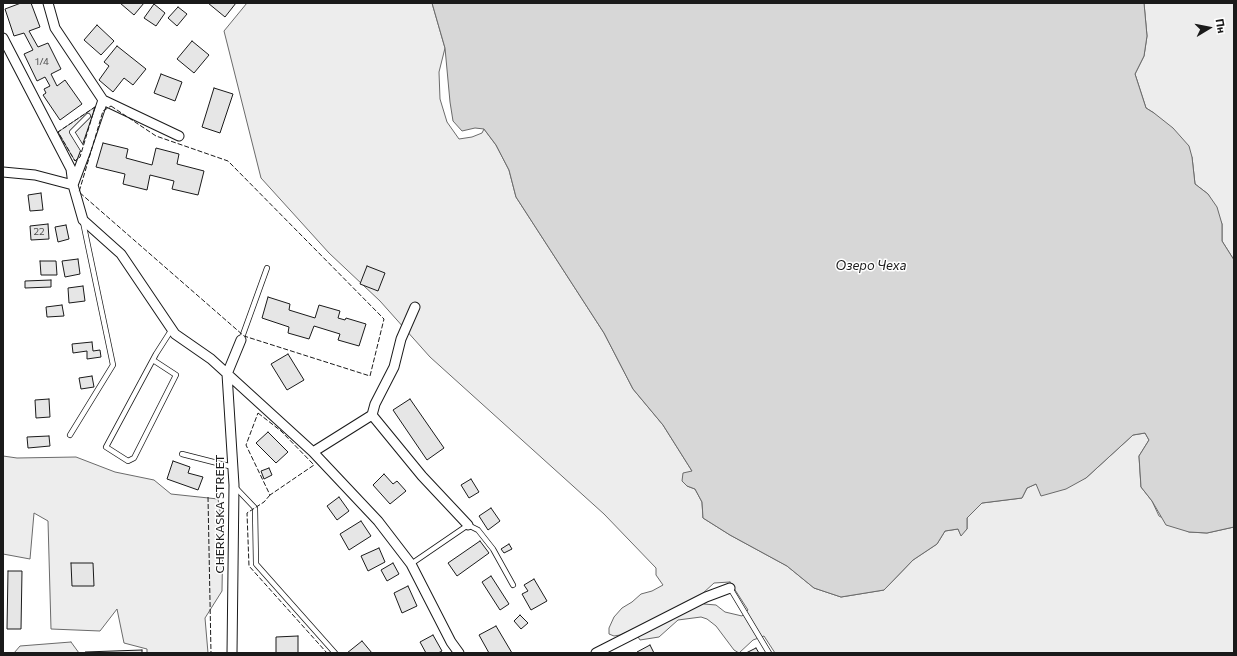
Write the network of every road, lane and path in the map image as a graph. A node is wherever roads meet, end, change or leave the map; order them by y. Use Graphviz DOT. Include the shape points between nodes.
graph roads {
  1 [pos="48,3"];
  2 [pos="3,38"];
  3 [pos="103,100"];
  4 [pos="88,116"];
  5 [pos="178,136"];
  6 [pos="85,153"];
  7 [pos="3,172"];
  8 [pos="73,185"];
  9 [pos="83,220"];
  10 [pos="267,268"];
  11 [pos="415,307"];
  12 [pos="172,330"];
  13 [pos="241,340"];
  14 [pos="153,360"];
  15 [pos="227,374"];
  16 [pos="372,414"];
  17 [pos="70,436"];
  18 [pos="313,452"];
  19 [pos="182,454"];
  20 [pos="233,467"];
  21 [pos="234,485"];
  22 [pos="468,525"];
  23 [pos="411,564"];
  24 [pos="513,585"];
  25 [pos="730,588"];
  26 [pos="232,653"];
  27 [pos="335,653"];
  28 [pos="459,653"];
  29 [pos="596,653"];
  30 [pos="769,653"];
  1 -- 3 [label="street" via="55,28"];
  2 -- 8 [label="street" via="71,169"];
  3 -- 5 [label="street"];
  3 -- 6 [label="street"];
  4 -- 6 [label="lane" via="72,132"];
  6 -- 8 [label="street"];
  7 -- 8 [label="street" via="35,175"];
  8 -- 9 [label="street"];
  9 -- 12 [label="street" via="121,254"];
  9 -- 17 [label="lane" via="113,365"];
  10 -- 13 [label="lane"];
  11 -- 16 [label="street" via="401,340 394,367"];
  12 -- 14 [label="lane"];
  12 -- 15 [label="street"];
  13 -- 15 [label="street"];
  14 -- 14 [label="lane" via="106,447 128,461 134,458 176,375"];
  15 -- 18 [label="street"];
  15 -- 20 [label="street, CHERKASKA STREET"];
  16 -- 18 [label="street"];
  16 -- 22 [label="street" via="422,476"];
  18 -- 23 [label="street" via="378,521"];
  19 -- 20 [label="lane"];
  20 -- 21 [label="street, CHERKASKA STREET"];
  21 -- 26 [label="street, CHERKASKA STREET"];
  21 -- 27 [label="lane" via="255,508 256,564"];
  22 -- 23 [label="lane"];
  22 -- 24 [label="lane" via="478,530 493,549"];
  23 -- 28 [label="street"];
  25 -- 29 [label="street" via="706,597"];
  25 -- 30 [label="lane"];
}
